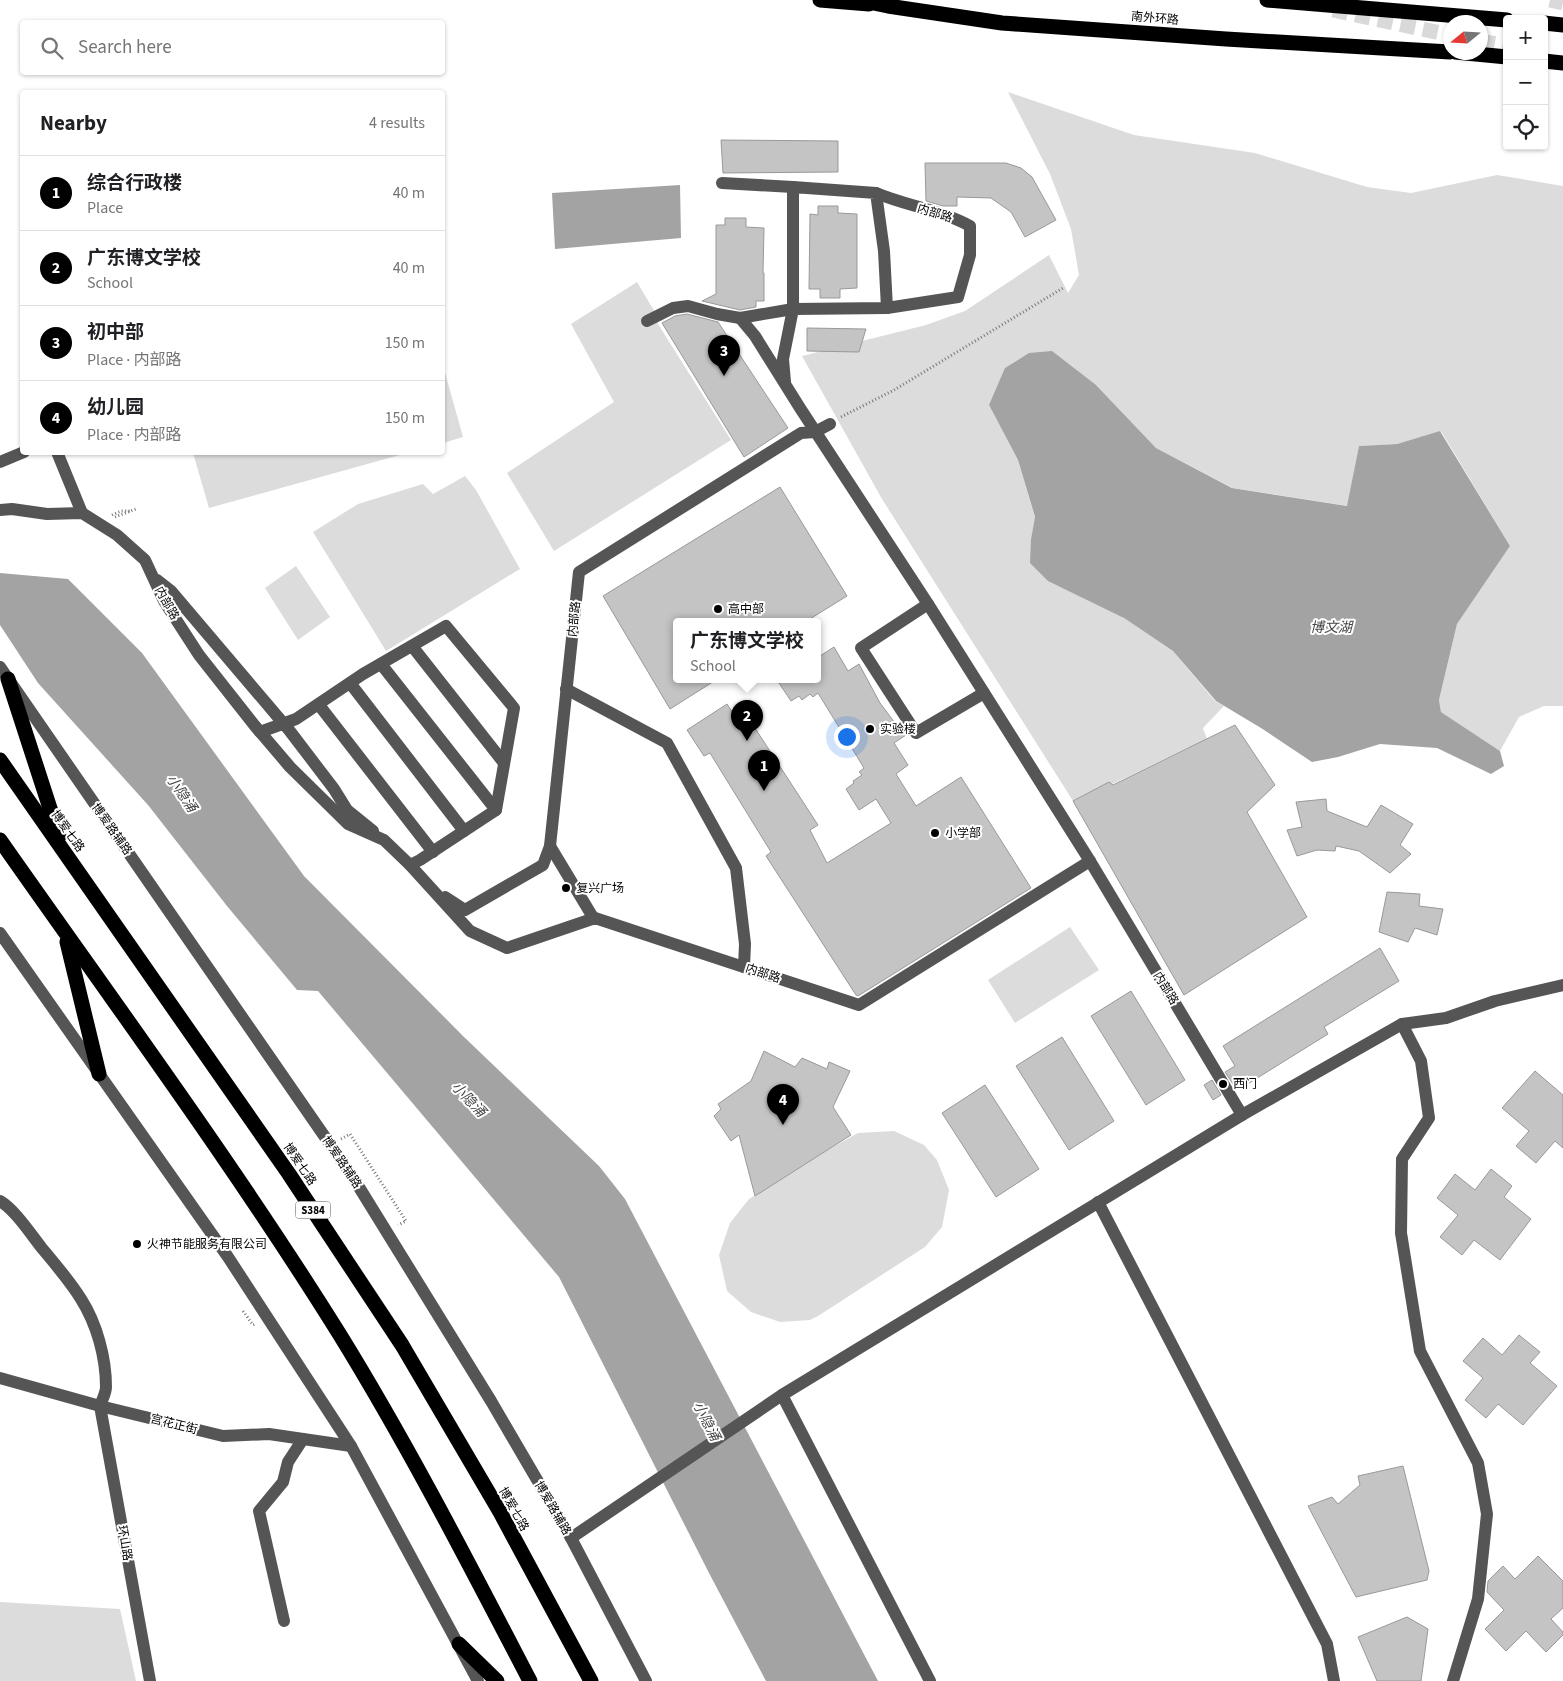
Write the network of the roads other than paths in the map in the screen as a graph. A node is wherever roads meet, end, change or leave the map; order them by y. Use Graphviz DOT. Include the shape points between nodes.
graph roads {
  1 [pos="820,0"];
  2 [pos="859,0"];
  3 [pos="1267,0"];
  4 [pos="888,6"];
  5 [pos="1503,20"];
  6 [pos="1548,23"];
  7 [pos="1563,25"];
  8 [pos="1443,52"];
  9 [pos="1488,55"];
  10 [pos="1503,57"];
  11 [pos="1548,61"];
  12 [pos="1563,63"];
  13 [pos="722,183"];
  14 [pos="793,187"];
  15 [pos="876,193"];
  16 [pos="887,308"];
  17 [pos="793,309"];
  18 [pos="740,318"];
  19 [pos="647,321"];
  20 [pos="785,386"];
  21 [pos="830,424"];
  22 [pos="815,432"];
  23 [pos="20,454"];
  24 [pos="58,455"];
  25 [pos="0,462"];
  26 [pos="0,510"];
  27 [pos="82,514"];
  28 [pos="155,579"];
  29 [pos="928,604"];
  30 [pos="412,646"];
  31 [pos="381,664"];
  32 [pos="4,673"];
  33 [pos="350,683"];
  34 [pos="566,689"];
  35 [pos="984,693"];
  36 [pos="319,705"];
  37 [pos="284,724"];
  38 [pos="260,732"];
  39 [pos="0,760"];
  40 [pos="504,763"];
  41 [pos="496,810"];
  42 [pos="464,831"];
  43 [pos="0,840"];
  44 [pos="384,840"];
  45 [pos="550,846"];
  46 [pos="65,852"];
  47 [pos="434,852"];
  48 [pos="1090,861"];
  49 [pos="410,866"];
  50 [pos="428,886"];
  51 [pos="594,918"];
  52 [pos="0,933"];
  53 [pos="65,933"];
  54 [pos="744,967"];
  55 [pos="1563,985"];
  56 [pos="1402,1024"];
  57 [pos="99,1074"];
  58 [pos="1242,1115"];
  59 [pos="0,1201"];
  60 [pos="1098,1202"];
  61 [pos="0,1378"];
  62 [pos="782,1395"];
  63 [pos="100,1406"];
  64 [pos="303,1439"];
  65 [pos="351,1446"];
  66 [pos="571,1538"];
  67 [pos="284,1620"];
  68 [pos="459,1644"];
  69 [pos="150,1681"];
  70 [pos="478,1681"];
  71 [pos="497,1681"];
  72 [pos="530,1681"];
  73 [pos="591,1681"];
  74 [pos="646,1681"];
  75 [pos="930,1681"];
  76 [pos="1334,1681"];
  77 [pos="1453,1681"];
  1 -- 4 [label="highway"];
  2 -- 4 [label="highway, 南外环路"];
  3 -- 5 [label="highway"];
  4 -- 8 [label="highway, 南外环路" via="1002,23"];
  6 -- 7 [label="highway"];
  9 -- 10 [label="highway"];
  11 -- 12 [label="highway"];
  13 -- 14 [label="street, 内部路"];
  14 -- 15 [label="street, 内部路"];
  14 -- 17 [label="street"];
  15 -- 16 [label="street" via="884,250"];
  15 -- 16 [label="street, 内部路" via="953,217 970,226 970,255 958,297"];
  16 -- 17 [label="street, 内部路"];
  17 -- 18 [label="street, 内部路"];
  17 -- 20 [label="street" via="782,359"];
  18 -- 19 [label="street, 内部路" via="688,306 673,308"];
  18 -- 20 [label="street" via="755,336"];
  20 -- 22 [label="street"];
  21 -- 22 [label="street, 内部路"];
  22 -- 29 [label="street, 内部路"];
  22 -- 34 [label="street, 内部路" via="801,433 579,572"];
  23 -- 25 [label="street"];
  24 -- 27 [label="street"];
  26 -- 27 [label="street"];
  27 -- 28 [label="street, 内部路" via="117,535 145,560"];
  28 -- 37 [label="street, 内部路" via="171,591"];
  28 -- 38 [label="street, 内部路" via="164,601 199,655"];
  29 -- 35 [label="street, 内部路"];
  29 -- 35 [label="street" via="861,648 916,733"];
  30 -- 31 [label="street"];
  30 -- 40 [label="street"];
  30 -- 40 [label="street" via="446,626 514,708"];
  31 -- 33 [label="street"];
  31 -- 41 [label="street"];
  32 -- 46 [label="highway"];
  32 -- 66 [label="street, 博爱路辅路" via="354,1179 492,1401"];
  33 -- 36 [label="street"];
  33 -- 42 [label="street"];
  34 -- 45 [label="street, 内部路"];
  34 -- 54 [label="street" via="667,743 736,868 745,944"];
  35 -- 48 [label="street, 内部路"];
  36 -- 37 [label="street"];
  36 -- 47 [label="street"];
  37 -- 38 [label="street"];
  37 -- 44 [label="street, 内部路" via="348,810"];
  38 -- 44 [label="street, 内部路" via="337,815 348,824"];
  39 -- 46 [label="highway, 博爱七路 / S384"];
  40 -- 41 [label="street"];
  41 -- 42 [label="street"];
  42 -- 47 [label="street"];
  43 -- 53 [label="highway"];
  44 -- 49 [label="street, 内部路"];
  45 -- 50 [label="street, 内部路" via="543,866 464,910"];
  45 -- 51 [label="street"];
  46 -- 73 [label="highway, 博爱七路 / S384" via="289,1174 402,1345 500,1512"];
  47 -- 49 [label="street"];
  48 -- 54 [label="street, 内部路" via="859,1004"];
  48 -- 58 [label="street, 内部路"];
  49 -- 50 [label="street, 内部路"];
  50 -- 51 [label="street, 内部路" via="470,931 507,948"];
  51 -- 54 [label="street, 内部路"];
  52 -- 57 [label="street"];
  53 -- 57 [label="highway"];
  53 -- 72 [label="highway" via="253,1202 340,1336 421,1472"];
  55 -- 56 [label="street" via="1496,1001 1446,1018"];
  56 -- 58 [label="street"];
  56 -- 77 [label="street" via="1421,1061 1429,1118 1402,1159 1402,1233 1420,1351 1478,1463 1487,1514 1478,1600"];
  57 -- 65 [label="street" via="228,1257"];
  58 -- 60 [label="street"];
  59 -- 63 [label="street" via="30,1232 68,1281 92,1320 103,1357 106,1389"];
  60 -- 62 [label="street"];
  60 -- 76 [label="street" via="1327,1644"];
  61 -- 63 [label="street, 宫花正街"];
  62 -- 66 [label="street"];
  62 -- 75 [label="street"];
  63 -- 64 [label="street, 宫花正街" via="223,1436 269,1434"];
  63 -- 69 [label="street, 环山路"];
  64 -- 65 [label="street, 宫花正街"];
  64 -- 67 [label="street" via="288,1462 283,1482 259,1512"];
  65 -- 68 [label="street"];
  66 -- 74 [label="street, 博爱路辅路"];
  68 -- 70 [label="street"];
  68 -- 71 [label="highway"];
}
